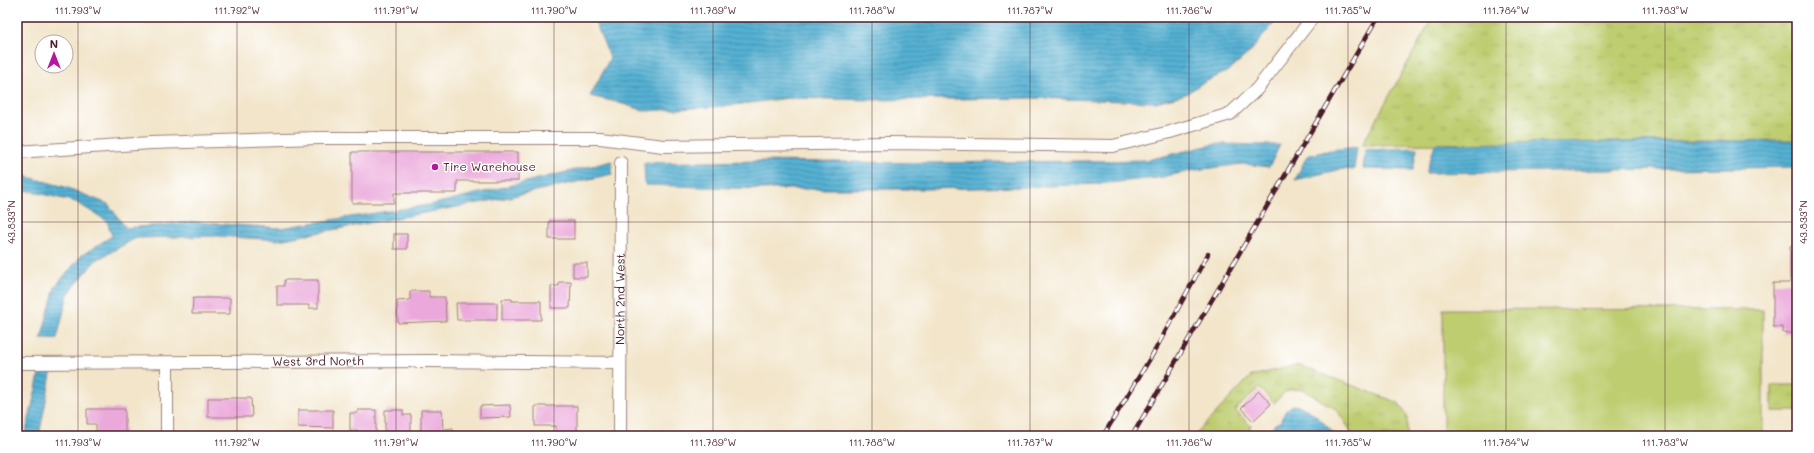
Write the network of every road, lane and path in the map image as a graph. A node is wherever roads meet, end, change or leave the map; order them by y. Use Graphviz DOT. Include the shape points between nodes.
graph roads {
  1 [pos="1313,17"];
  2 [pos="17,152"];
  3 [pos="621,163"];
  4 [pos="17,363"];
  5 [pos="167,363"];
  6 [pos="620,363"];
  7 [pos="167,436"];
  8 [pos="620,436"];
  1 -- 2 [label="street" via="1257,89 1230,114 1113,146 891,143 663,146 600,138 320,138 151,143"];
  3 -- 6 [label="street, North 2nd West"];
  4 -- 5 [label="street, West 3rd North"];
  5 -- 6 [label="street, West 3rd North"];
  5 -- 7 [label="street"];
  6 -- 8 [label="street, North 2nd West"];
}
